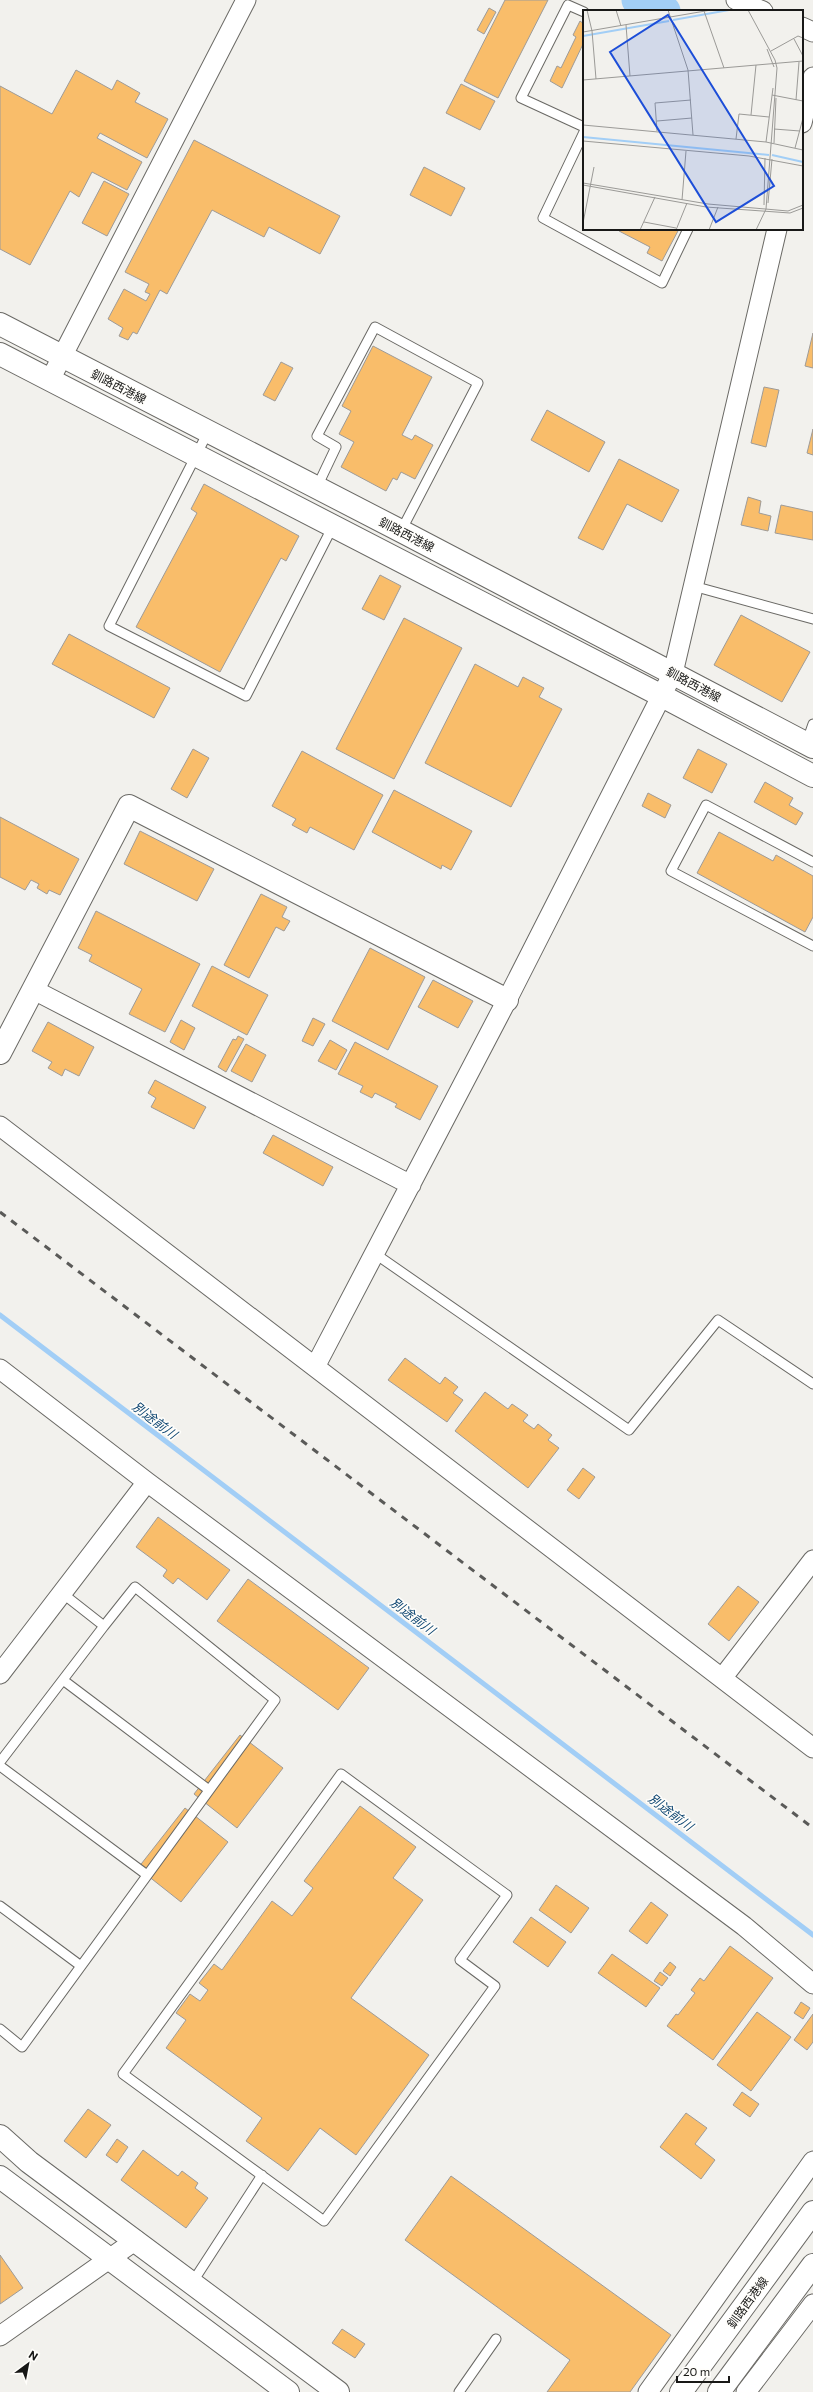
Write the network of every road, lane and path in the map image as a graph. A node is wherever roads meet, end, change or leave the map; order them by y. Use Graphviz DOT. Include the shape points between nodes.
graph roads {
  1 [pos="246,0"];
  2 [pos="736,0"];
  3 [pos="761,10"];
  4 [pos="583,12"];
  5 [pos="803,27"];
  6 [pos="813,32"];
  7 [pos="813,77"];
  8 [pos="803,119"];
  9 [pos="583,127"];
  10 [pos="583,134"];
  11 [pos="688,230"];
  12 [pos="777,230"];
  13 [pos="0,324"];
  14 [pos="0,354"];
  15 [pos="62,356"];
  16 [pos="50,380"];
  17 [pos="208,432"];
  18 [pos="196,456"];
  19 [pos="316,488"];
  20 [pos="333,526"];
  21 [pos="401,531"];
  22 [pos="693,586"];
  23 [pos="813,619"];
  24 [pos="673,673"];
  25 [pos="662,696"];
  26 [pos="811,738"];
  27 [pos="813,776"];
  28 [pos="813,862"];
  29 [pos="813,946"];
  30 [pos="34,990"];
  31 [pos="507,1000"];
  32 [pos="0,1053"];
  33 [pos="0,1126"];
  34 [pos="411,1185"];
  35 [pos="374,1253"];
  36 [pos="315,1367"];
  37 [pos="0,1368"];
  38 [pos="813,1384"];
  39 [pos="147,1482"];
  40 [pos="813,1560"];
  41 [pos="62,1593"];
  42 [pos="104,1626"];
  43 [pos="0,1674"];
  44 [pos="723,1677"];
  45 [pos="63,1680"];
  46 [pos="813,1748"];
  47 [pos="0,1762"];
  48 [pos="0,1766"];
  49 [pos="209,1790"];
  50 [pos="148,1875"];
  51 [pos="0,1906"];
  52 [pos="81,1966"];
  53 [pos="813,1984"];
  54 [pos="0,2029"];
  55 [pos="0,2136"];
  56 [pos="813,2161"];
  57 [pos="262,2175"];
  58 [pos="0,2177"];
  59 [pos="813,2212"];
  60 [pos="136,2240"];
  61 [pos="110,2258"];
  62 [pos="813,2265"];
  63 [pos="192,2283"];
  64 [pos="813,2304"];
  65 [pos="0,2336"];
  66 [pos="496,2339"];
  67 [pos="288,2392"];
  68 [pos="338,2392"];
  69 [pos="459,2392"];
  70 [pos="648,2392"];
  71 [pos="681,2392"];
  72 [pos="719,2392"];
  73 [pos="746,2392"];
  1 -- 15 [label="street"];
  2 -- 3 [label="street"];
  4 -- 9 [label="lane" via="568,5 521,98"];
  5 -- 6 [label="street"];
  7 -- 8 [label="street"];
  10 -- 11 [label="lane" via="543,218 662,283"];
  12 -- 22 [label="street"];
  13 -- 15 [label="main road, 釧路西港線"];
  14 -- 16 [label="main road"];
  15 -- 16 [label="street"];
  15 -- 17 [label="main road, 釧路西港線"];
  16 -- 18 [label="main road"];
  17 -- 18 [label="lane"];
  17 -- 19 [label="main road, 釧路西港線"];
  18 -- 20 [label="main road"];
  18 -- 20 [label="lane" via="109,626 246,696"];
  19 -- 21 [label="main road, 釧路西港線"];
  19 -- 21 [label="lane" via="336,447 317,436 375,327 478,383"];
  20 -- 25 [label="main road"];
  21 -- 24 [label="main road, 釧路西港線"];
  22 -- 23 [label="lane"];
  22 -- 24 [label="street"];
  24 -- 25 [label="street"];
  24 -- 26 [label="main road, 釧路西港線"];
  25 -- 27 [label="main road"];
  25 -- 31 [label="street"];
  28 -- 29 [label="lane" via="706,805 672,871"];
  30 -- 31 [label="main road" via="129,806"];
  30 -- 32 [label="main road"];
  30 -- 34 [label="street"];
  31 -- 34 [label="street"];
  33 -- 36 [label="street"];
  34 -- 35 [label="street"];
  35 -- 36 [label="street"];
  35 -- 38 [label="lane" via="629,1430 718,1320"];
  36 -- 44 [label="street"];
  37 -- 39 [label="street"];
  39 -- 41 [label="street"];
  39 -- 53 [label="street" via="744,1926"];
  40 -- 44 [label="street"];
  41 -- 42 [label="lane"];
  41 -- 43 [label="street"];
  42 -- 45 [label="lane"];
  42 -- 49 [label="lane" via="135,1587 275,1700"];
  44 -- 46 [label="street"];
  45 -- 47 [label="lane"];
  45 -- 49 [label="lane"];
  48 -- 50 [label="lane"];
  49 -- 50 [label="lane"];
  50 -- 52 [label="lane"];
  51 -- 52 [label="lane"];
  52 -- 54 [label="lane" via="22,2047"];
  55 -- 60 [label="main road" via="29,2162"];
  56 -- 70 [label="street"];
  57 -- 57 [label="lane" via="324,2221 495,1986 460,1960 507,1895 341,1774 123,2074"];
  57 -- 63 [label="lane"];
  58 -- 61 [label="main road"];
  59 -- 71 [label="main road, 釧路西港線"];
  60 -- 61 [label="street"];
  60 -- 63 [label="main road"];
  61 -- 65 [label="street"];
  61 -- 67 [label="main road"];
  62 -- 72 [label="main road"];
  63 -- 68 [label="main road"];
  64 -- 73 [label="street"];
  66 -- 69 [label="lane"];
}
